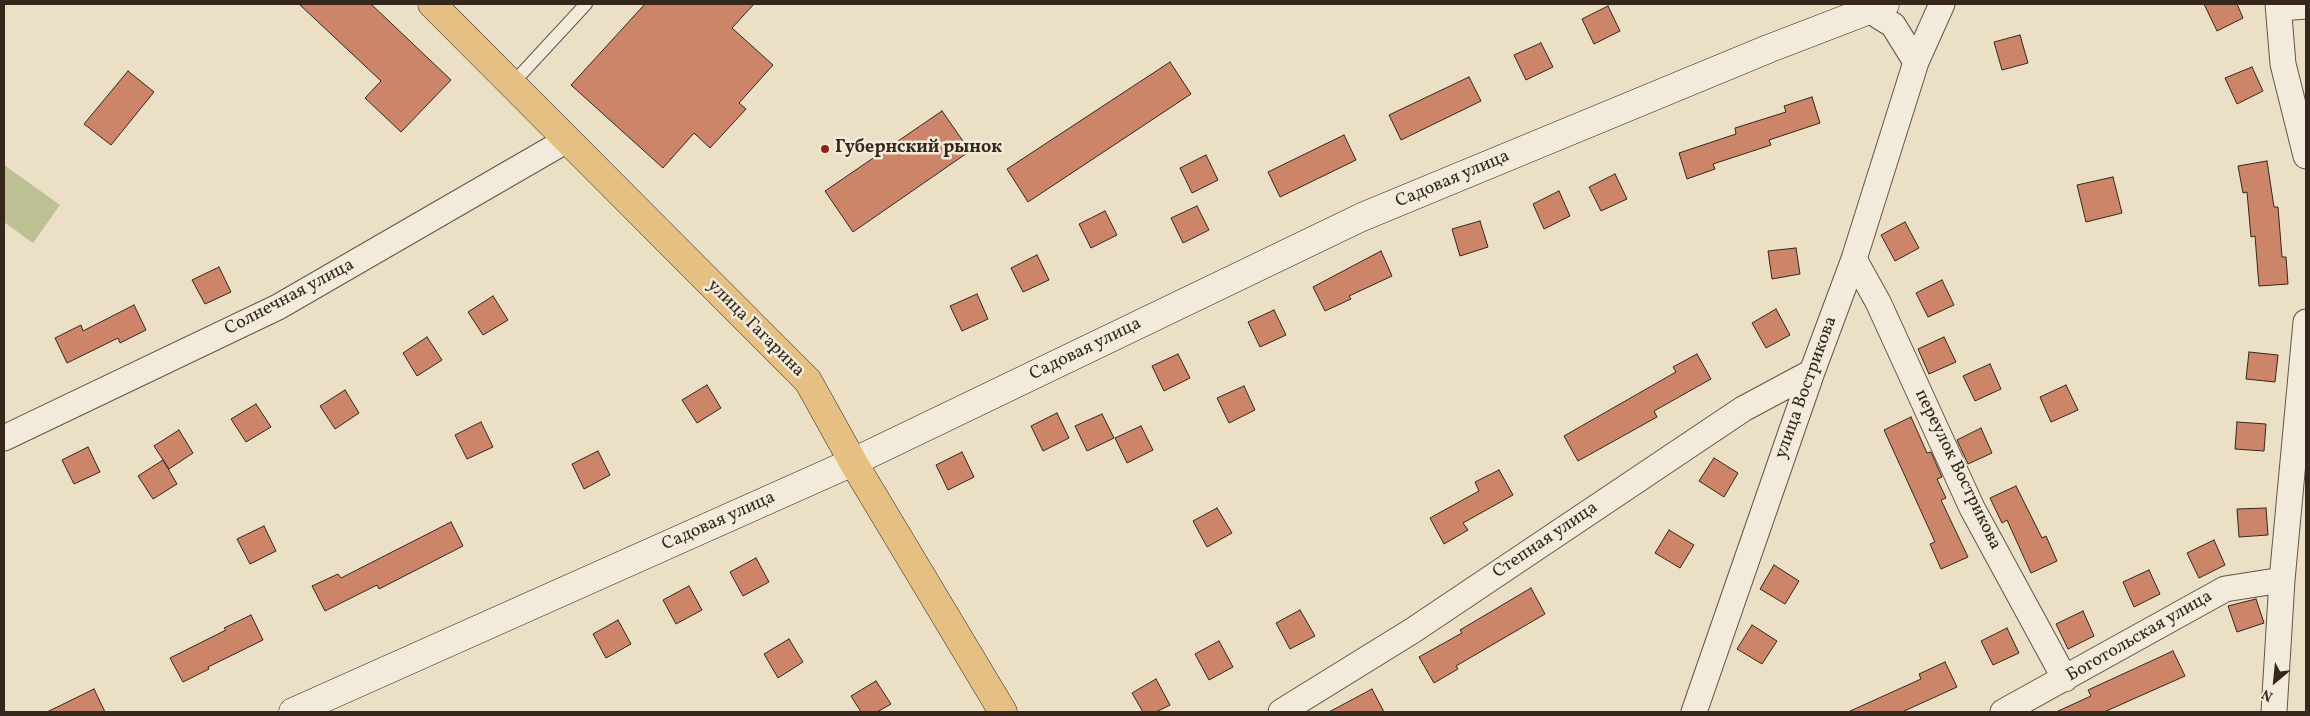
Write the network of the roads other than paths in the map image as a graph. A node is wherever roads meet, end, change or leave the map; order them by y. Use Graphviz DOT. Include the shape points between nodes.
graph roads {
  1 [pos="432,4"];
  2 [pos="586,4"];
  3 [pos="1942,4"];
  4 [pos="2279,6"];
  5 [pos="2306,6"];
  6 [pos="1877,7"];
  7 [pos="1916,62"];
  8 [pos="512,84"];
  9 [pos="567,140"];
  10 [pos="2306,156"];
  11 [pos="1854,259"];
  12 [pos="2306,322"];
  13 [pos="1812,372"];
  14 [pos="4,438"];
  15 [pos="853,462"];
  16 [pos="2282,580"];
  17 [pos="2065,679"];
  18 [pos="293,712"];
  19 [pos="1003,712"];
  20 [pos="1281,712"];
  21 [pos="1694,712"];
  22 [pos="2003,712"];
  23 [pos="2274,712"];
  1 -- 8 [label="main road, улица Гагарина"];
  2 -- 8 [label="lane"];
  3 -- 7 [label="street, улица Вострикова"];
  4 -- 5 [label="street"];
  4 -- 10 [label="street" via="2283,64"];
  6 -- 7 [label="street" via="1893,25"];
  6 -- 15 [label="street, Садовая улица" via="1768,48 1362,217"];
  7 -- 11 [label="street, улица Вострикова"];
  8 -- 9 [label="main road, улица Гагарина"];
  9 -- 14 [label="street, Солнечная улица" via="278,308"];
  9 -- 15 [label="main road, улица Гагарина" via="808,381"];
  11 -- 13 [label="street, улица Вострикова"];
  11 -- 17 [label="street, переулок Вострикова" via="1878,302 1972,508"];
  12 -- 16 [label="street"];
  13 -- 20 [label="street, Степная улица" via="1744,409 1412,631"];
  13 -- 21 [label="street, улица Вострикова"];
  15 -- 18 [label="street, Садовая улица"];
  15 -- 19 [label="main road, улица Гагарина"];
  16 -- 17 [label="street, Боготольская улица" via="2225,589"];
  16 -- 23 [label="street"];
  17 -- 22 [label="street, Боготольская улица"];
}
